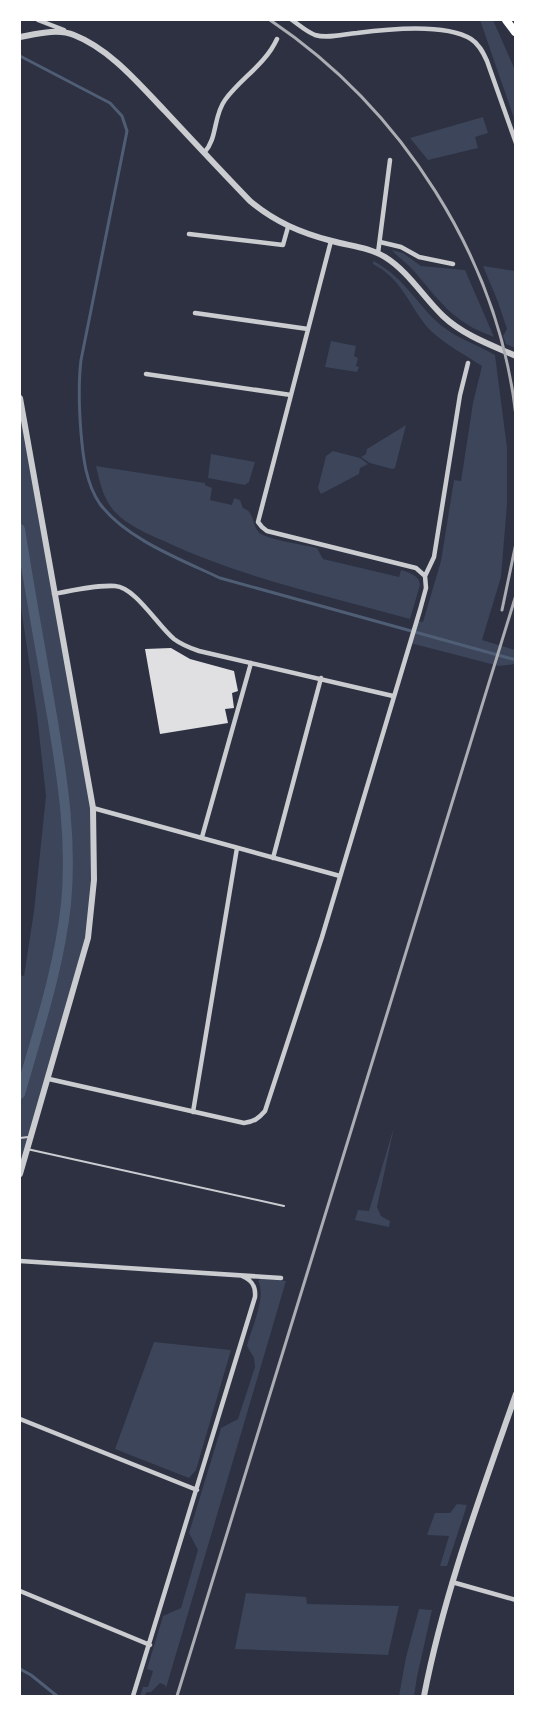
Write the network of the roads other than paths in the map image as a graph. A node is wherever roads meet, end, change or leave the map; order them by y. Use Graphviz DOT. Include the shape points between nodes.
graph roads {
  1 [pos="39,20"];
  2 [pos="292,20"];
  3 [pos="508,20"];
  4 [pos="515,33"];
  5 [pos="72,34"];
  6 [pos="20,38"];
  7 [pos="277,39"];
  8 [pos="516,142"];
  9 [pos="204,153"];
  10 [pos="390,160"];
  11 [pos="288,227"];
  12 [pos="189,234"];
  13 [pos="331,241"];
  14 [pos="380,242"];
  15 [pos="378,253"];
  16 [pos="453,264"];
  17 [pos="195,313"];
  18 [pos="308,329"];
  19 [pos="516,356"];
  20 [pos="468,363"];
  21 [pos="146,374"];
  22 [pos="291,395"];
  23 [pos="20,398"];
  24 [pos="425,576"];
  25 [pos="53,594"];
  26 [pos="251,663"];
  27 [pos="321,678"];
  28 [pos="393,696"];
  29 [pos="93,808"];
  30 [pos="202,837"];
  31 [pos="237,848"];
  32 [pos="273,858"];
  33 [pos="340,876"];
  34 [pos="49,1079"];
  35 [pos="193,1112"];
  36 [pos="31,1137"];
  37 [pos="20,1138"];
  38 [pos="27,1149"];
  39 [pos="20,1174"];
  40 [pos="284,1206"];
  41 [pos="20,1261"];
  42 [pos="242,1276"];
  43 [pos="281,1278"];
  44 [pos="516,1394"];
  45 [pos="20,1419"];
  46 [pos="197,1490"];
  47 [pos="452,1582"];
  48 [pos="20,1591"];
  49 [pos="516,1600"];
  50 [pos="150,1645"];
  51 [pos="133,1696"];
  52 [pos="424,1696"];
  1 -- 5 [label="street"];
  2 -- 8 [label="street" via="312,34 323,36 428,30 470,38 487,61"];
  3 -- 4 [label="main road"];
  5 -- 6 [label="street" via="54,32"];
  5 -- 9 [label="street" via="108,56 140,84"];
  7 -- 9 [label="street" via="267,56 224,101 212,142"];
  9 -- 11 [label="street" via="250,201"];
  10 -- 14 [label="street"];
  11 -- 12 [label="street" via="283,245"];
  11 -- 13 [label="street"];
  13 -- 15 [label="street"];
  13 -- 18 [label="street"];
  14 -- 15 [label="street"];
  14 -- 16 [label="street" via="424,259"];
  15 -- 19 [label="street" via="405,273 455,327"];
  17 -- 18 [label="street"];
  18 -- 22 [label="street"];
  20 -- 24 [label="street" via="434,557"];
  21 -- 22 [label="street"];
  22 -- 24 [label="street" via="259,514 261,527 416,568"];
  23 -- 25 [label="street"];
  24 -- 28 [label="street" via="426,588"];
  25 -- 26 [label="street" via="120,587 186,646"];
  25 -- 29 [label="street"];
  26 -- 27 [label="street"];
  26 -- 30 [label="street"];
  27 -- 28 [label="street"];
  27 -- 32 [label="street"];
  28 -- 33 [label="street"];
  29 -- 30 [label="street"];
  29 -- 34 [label="street" via="94,880 88,938"];
  30 -- 31 [label="street"];
  31 -- 32 [label="street"];
  31 -- 35 [label="street"];
  32 -- 33 [label="street"];
  33 -- 35 [label="street" via="265,1111 251,1123"];
  34 -- 35 [label="street"];
  34 -- 36 [label="street"];
  36 -- 37 [label="lane"];
  36 -- 38 [label="street"];
  38 -- 39 [label="street"];
  38 -- 40 [label="lane"];
  41 -- 42 [label="street"];
  42 -- 43 [label="street"];
  42 -- 46 [label="street" via="253,1283 255,1297"];
  44 -- 47 [label="street"];
  45 -- 46 [label="street"];
  46 -- 50 [label="street"];
  47 -- 49 [label="street"];
  47 -- 52 [label="street"];
  48 -- 50 [label="street"];
  50 -- 51 [label="street"];
}
